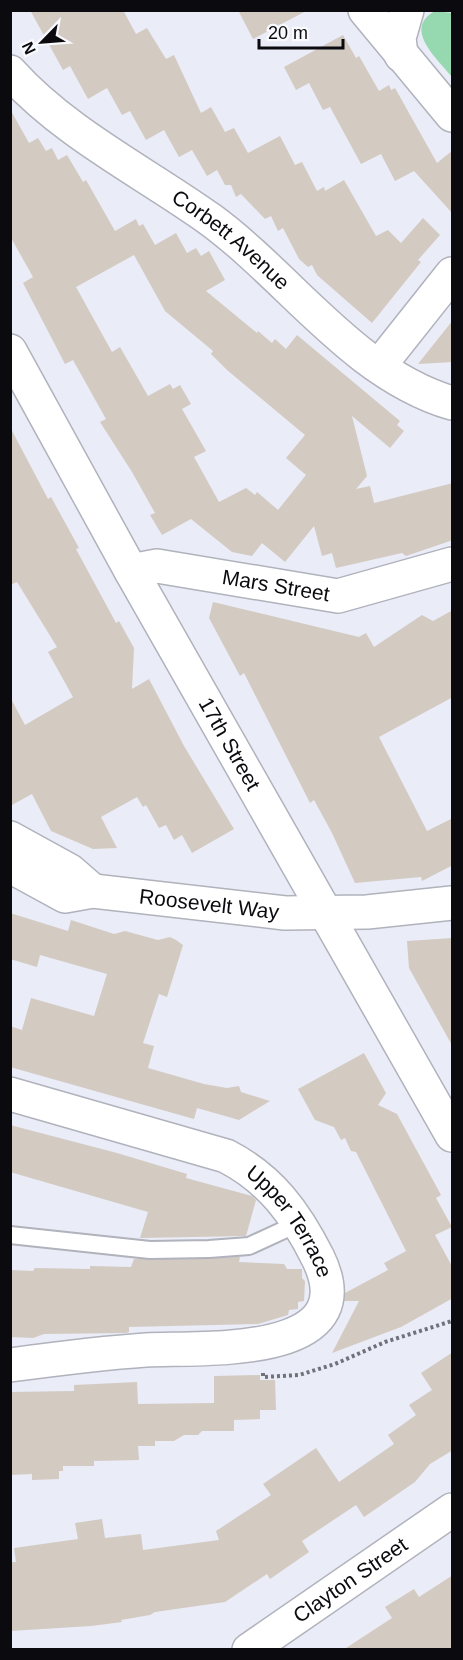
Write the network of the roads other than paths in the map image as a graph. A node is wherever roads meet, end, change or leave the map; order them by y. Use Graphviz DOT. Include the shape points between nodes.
graph roads {
  1 [pos="365,10"];
  2 [pos="407,10"];
  3 [pos="401,55"];
  4 [pos="10,72"];
  5 [pos="453,115"];
  6 [pos="453,274"];
  7 [pos="10,351"];
  8 [pos="379,366"];
  9 [pos="453,403"];
  10 [pos="453,564"];
  11 [pos="132,571"];
  12 [pos="10,838"];
  13 [pos="10,866"];
  14 [pos="93,891"];
  15 [pos="453,903"];
  16 [pos="328,914"];
  17 [pos="10,1094"];
  18 [pos="453,1135"];
  19 [pos="299,1222"];
  20 [pos="10,1235"];
  21 [pos="10,1365"];
  22 [pos="453,1510"];
  23 [pos="249,1650"];
  1 -- 3 [label="street"];
  2 -- 3 [label="street" via="399,38"];
  3 -- 5 [label="street"];
  4 -- 8 [label="street, Corbett Avenue" via="56,115 212,221"];
  6 -- 8 [label="street"];
  7 -- 11 [label="street, 17th Street"];
  8 -- 9 [label="street, Corbett Avenue" via="412,387"];
  10 -- 11 [label="street, Mars Street" via="338,596 164,567"];
  11 -- 16 [label="street, 17th Street"];
  12 -- 14 [label="street" via="70,872"];
  13 -- 14 [label="street, Roosevelt Way" via="65,896"];
  14 -- 16 [label="street, Roosevelt Way" via="285,913"];
  15 -- 16 [label="street, Roosevelt Way"];
  16 -- 18 [label="street, 17th Street"];
  17 -- 19 [label="street, Upper Terrace" via="226,1156 267,1182"];
  19 -- 20 [label="lane" via="249,1246 179,1251"];
  19 -- 21 [label="street, Upper Terrace" via="324,1270 327,1286 319,1315 291,1336 254,1346 144,1350"];
  22 -- 23 [label="street, Clayton Street"];
}
